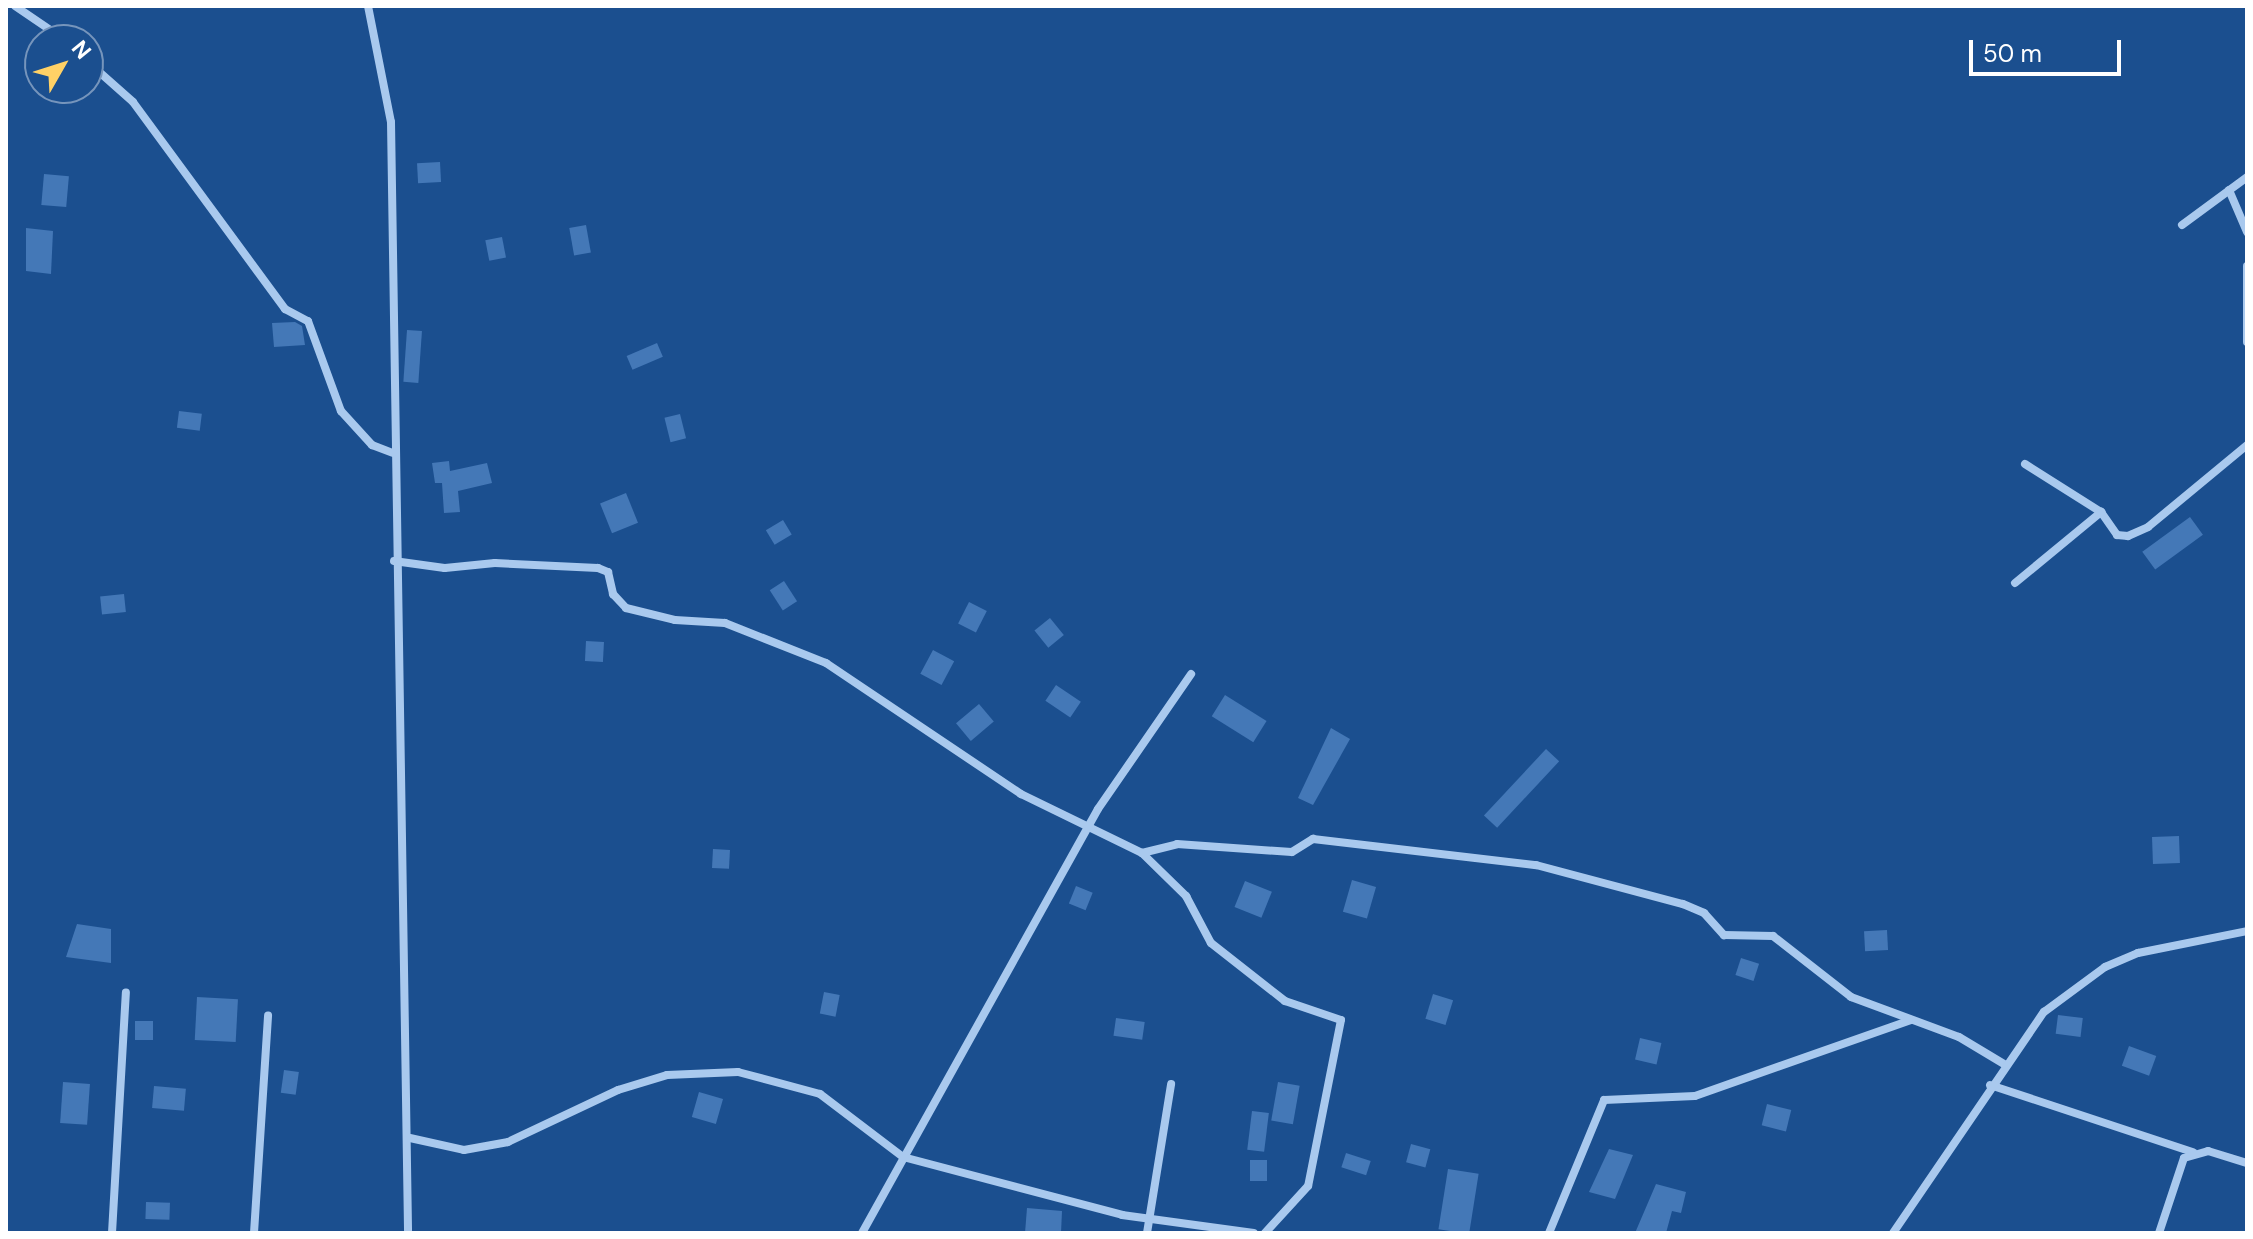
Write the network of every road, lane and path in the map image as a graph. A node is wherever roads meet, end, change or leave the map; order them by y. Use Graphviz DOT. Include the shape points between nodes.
graph roads {
  1 [pos="15,6"];
  2 [pos="368,6"];
  3 [pos="41,24"];
  4 [pos="104,76"];
  5 [pos="2247,177"];
  6 [pos="2229,190"];
  7 [pos="2182,225"];
  8 [pos="2247,232"];
  9 [pos="2247,266"];
  10 [pos="2247,342"];
  11 [pos="2247,445"];
  12 [pos="393,453"];
  13 [pos="2025,464"];
  14 [pos="2101,512"];
  15 [pos="394,561"];
  16 [pos="2015,583"];
  17 [pos="1191,674"];
  18 [pos="1086,831"];
  19 [pos="1142,853"];
  20 [pos="2247,931"];
  21 [pos="126,992"];
  22 [pos="268,1015"];
  23 [pos="1911,1020"];
  24 [pos="2004,1064"];
  25 [pos="1171,1084"];
  26 [pos="1990,1085"];
  27 [pos="410,1138"];
  28 [pos="2193,1152"];
  29 [pos="903,1157"];
  30 [pos="2247,1163"];
  31 [pos="1150,1219"];
  32 [pos="112,1233"];
  33 [pos="254,1233"];
  34 [pos="408,1233"];
  35 [pos="862,1233"];
  36 [pos="1147,1233"];
  37 [pos="1254,1233"];
  38 [pos="1265,1233"];
  39 [pos="1549,1233"];
  40 [pos="1893,1233"];
  41 [pos="2159,1233"];
  1 -- 3 [label="street"];
  2 -- 12 [label="street" via="391,122"];
  4 -- 12 [label="street" via="133,102 285,309 308,321 341,411 372,445"];
  5 -- 6 [label="street"];
  6 -- 7 [label="street"];
  6 -- 8 [label="street"];
  9 -- 10 [label="street"];
  11 -- 14 [label="street" via="2138,533 2117,535"];
  12 -- 15 [label="street"];
  13 -- 14 [label="street"];
  14 -- 16 [label="street"];
  15 -- 18 [label="street" via="445,568 495,563 598,568 608,572 613,594 626,608 675,620 725,623 826,663"];
  15 -- 27 [label="street"];
  17 -- 18 [label="street"];
  18 -- 19 [label="street"];
  18 -- 29 [label="street"];
  19 -- 23 [label="street" via="1177,844 1292,852 1313,839 1536,865 1683,904 1704,913 1724,935 1773,936 1851,997"];
  19 -- 38 [label="street" via="1186,896 1211,943 1285,1001 1341,1020 1308,1186"];
  20 -- 24 [label="street" via="2138,953 2105,967 2044,1012"];
  21 -- 32 [label="street"];
  22 -- 33 [label="street"];
  23 -- 24 [label="street" via="1959,1037"];
  23 -- 39 [label="street" via="1695,1096 1604,1100"];
  24 -- 26 [label="street"];
  25 -- 31 [label="street"];
  26 -- 28 [label="street"];
  26 -- 40 [label="street"];
  27 -- 29 [label="street" via="464,1150 508,1142 618,1090 667,1075 738,1072 820,1094"];
  27 -- 34 [label="street"];
  28 -- 30 [label="street"];
  28 -- 41 [label="street" via="2180,1168"];
  29 -- 31 [label="street"];
  29 -- 35 [label="street"];
  31 -- 36 [label="street"];
  31 -- 37 [label="street"];
}
